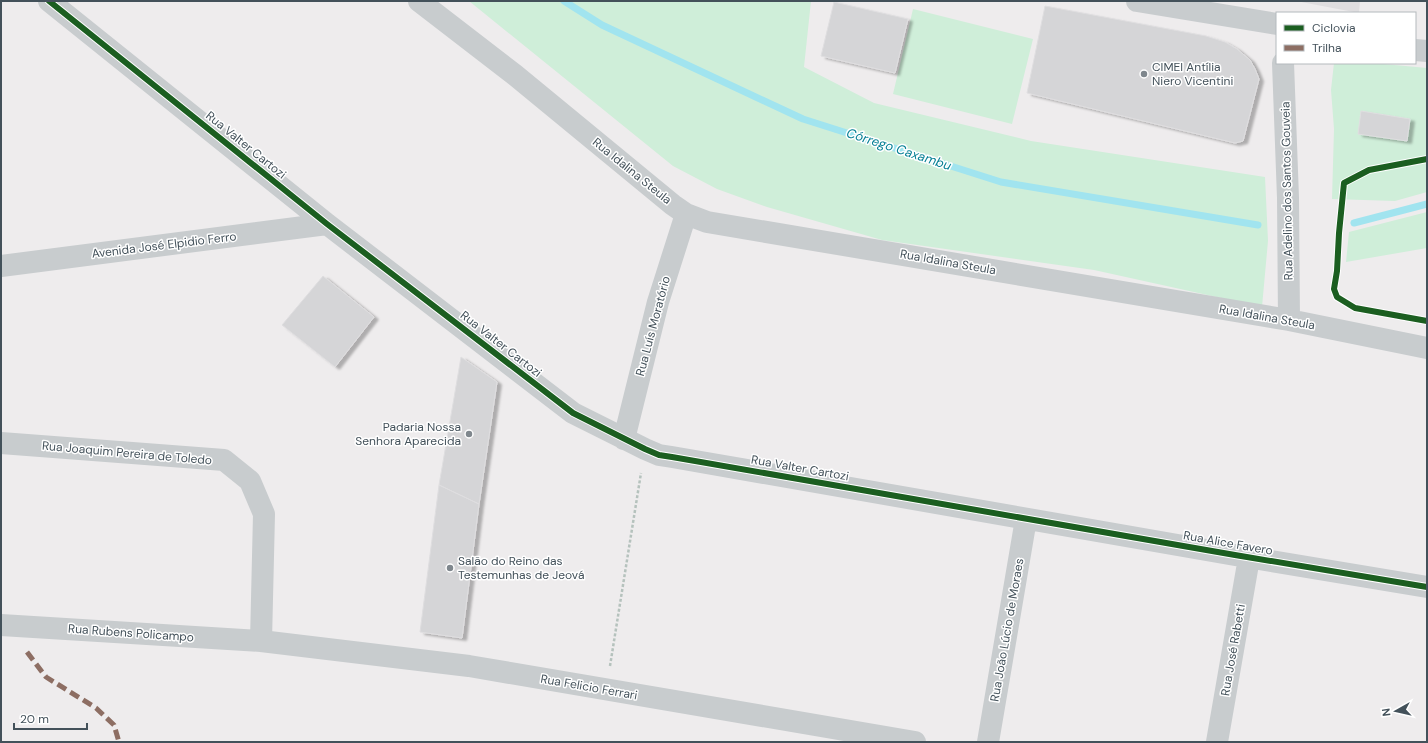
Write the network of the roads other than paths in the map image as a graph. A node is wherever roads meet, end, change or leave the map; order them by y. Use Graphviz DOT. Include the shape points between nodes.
graph roads {
  1 [pos="48,1"];
  2 [pos="419,1"];
  3 [pos="1137,1"];
  4 [pos="1276,24"];
  5 [pos="1427,46"];
  6 [pos="1416,50"];
  7 [pos="1427,51"];
  8 [pos="1283,64"];
  9 [pos="686,214"];
  10 [pos="327,224"];
  11 [pos="1,266"];
  12 [pos="1289,320"];
  13 [pos="1427,348"];
  14 [pos="624,439"];
  15 [pos="1,443"];
  16 [pos="1026,519"];
  17 [pos="1249,558"];
  18 [pos="1427,587"];
  19 [pos="1,625"];
  20 [pos="261,641"];
  21 [pos="915,742"];
  22 [pos="988,742"];
  23 [pos="1218,742"];
  1 -- 10 [label="street, Rua Valter Cartozi"];
  2 -- 9 [label="street, Rua Idalina Steula" via="516,75"];
  3 -- 4 [label="street"];
  5 -- 7 [label="street"];
  6 -- 7 [label="street"];
  8 -- 12 [label="street, Rua Adelino dos Santos Gouveia"];
  9 -- 12 [label="street, Rua Idalina Steula" via="715,223"];
  9 -- 14 [label="street, Rua Luís Moratório" via="658,302"];
  10 -- 11 [label="street, Avenida José Elpidio Ferro"];
  10 -- 14 [label="street, Rua Valter Cartozi" via="573,413"];
  12 -- 13 [label="street, Rua Idalina Steula"];
  14 -- 16 [label="street, Rua Valter Cartozi" via="659,455"];
  15 -- 20 [label="street, Rua Joaquim Pereira de Toledo" via="224,460 250,481 264,514"];
  16 -- 17 [label="street, Rua Alice Favero"];
  16 -- 22 [label="street, Rua João Lúcio de Moraes"];
  17 -- 18 [label="street, Rua Alice Favero"];
  17 -- 23 [label="street, Rua José Rabetti"];
  19 -- 20 [label="street, Rua Rubens Policampo"];
  20 -- 21 [label="street, Rua Felicio Ferrari" via="469,666"];
}
